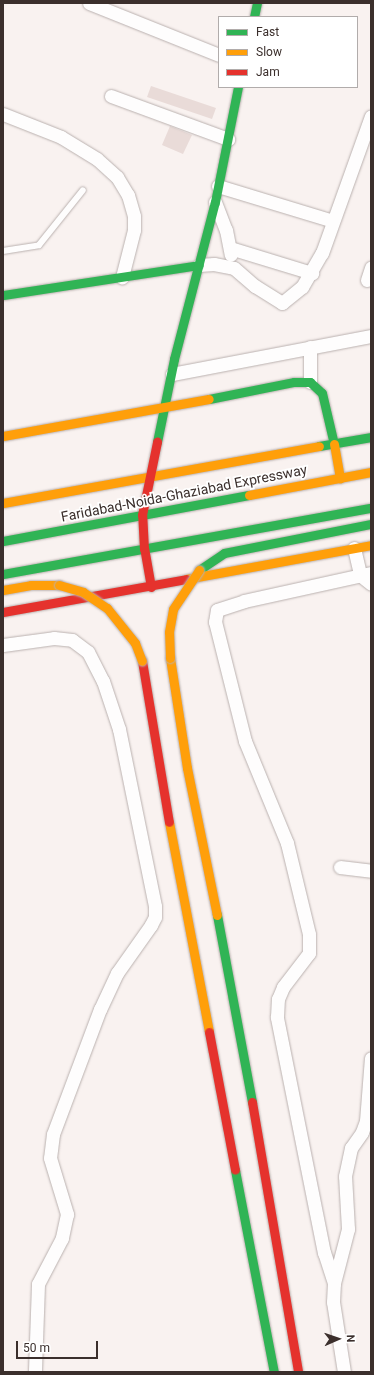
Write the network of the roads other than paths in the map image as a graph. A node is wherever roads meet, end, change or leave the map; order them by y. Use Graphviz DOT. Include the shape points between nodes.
graph roads {
  1 [pos="89,3"];
  2 [pos="257,3"];
  3 [pos="254,16"];
  4 [pos="218,55"];
  5 [pos="238,88"];
  6 [pos="111,96"];
  7 [pos="3,114"];
  8 [pos="371,116"];
  9 [pos="228,139"];
  10 [pos="218,186"];
  11 [pos="83,190"];
  12 [pos="215,202"];
  13 [pos="333,221"];
  14 [pos="230,248"];
  15 [pos="3,251"];
  16 [pos="199,265"];
  17 [pos="234,268"];
  18 [pos="312,273"];
  19 [pos="122,277"];
  20 [pos="3,295"];
  21 [pos="371,336"];
  22 [pos="310,347"];
  23 [pos="172,374"];
  24 [pos="310,382"];
  25 [pos="165,408"];
  26 [pos="3,436"];
  27 [pos="371,437"];
  28 [pos="334,444"];
  29 [pos="371,472"];
  30 [pos="151,476"];
  31 [pos="340,478"];
  32 [pos="3,503"];
  33 [pos="371,508"];
  34 [pos="142,514"];
  35 [pos="371,524"];
  36 [pos="3,541"];
  37 [pos="371,545"];
  38 [pos="354,548"];
  39 [pos="144,549"];
  40 [pos="3,574"];
  41 [pos="366,574"];
  42 [pos="192,579"];
  43 [pos="371,584"];
  44 [pos="151,587"];
  45 [pos="3,590"];
  46 [pos="3,612"];
  47 [pos="3,645"];
  48 [pos="340,867"];
  49 [pos="371,871"];
  50 [pos="371,1058"];
  51 [pos="334,1283"];
  52 [pos="35,1372"];
  53 [pos="274,1372"];
  54 [pos="298,1372"];
  55 [pos="344,1372"];
  1 -- 4 [label="street"];
  2 -- 3 [label="street"];
  5 -- 9 [label="street"];
  6 -- 9 [label="street"];
  7 -- 19 [label="street" via="61,137 97,159 117,178 128,195 134,216 134,230"];
  8 -- 13 [label="street"];
  9 -- 10 [label="street"];
  10 -- 12 [label="street"];
  10 -- 13 [label="street"];
  11 -- 15 [label="lane" via="39,245"];
  12 -- 14 [label="street"];
  12 -- 16 [label="street"];
  13 -- 18 [label="street"];
  14 -- 17 [label="street"];
  14 -- 18 [label="street"];
  16 -- 17 [label="street" via="214,264"];
  16 -- 19 [label="street"];
  16 -- 23 [label="street"];
  17 -- 18 [label="street" via="255,286 282,303 302,287"];
  19 -- 20 [label="street"];
  21 -- 22 [label="street"];
  22 -- 23 [label="street"];
  22 -- 24 [label="street"];
  23 -- 25 [label="street"];
  24 -- 25 [label="street" via="294,382"];
  24 -- 28 [label="street" via="322,393"];
  25 -- 26 [label="street"];
  25 -- 30 [label="street"];
  27 -- 28 [label="street"];
  28 -- 30 [label="street"];
  28 -- 31 [label="street"];
  29 -- 31 [label="street, Faridabad-Noida-Ghaziabad Expressway"];
  30 -- 32 [label="street"];
  30 -- 34 [label="street"];
  31 -- 34 [label="street, Faridabad-Noida-Ghaziabad Expressway"];
  33 -- 39 [label="street"];
  34 -- 36 [label="street, Faridabad-Noida-Ghaziabad Expressway"];
  34 -- 39 [label="street"];
  35 -- 42 [label="street, bridge" via="224,553 199,570"];
  37 -- 38 [label="street"];
  38 -- 41 [label="street"];
  38 -- 42 [label="street"];
  39 -- 40 [label="street"];
  39 -- 44 [label="street"];
  41 -- 43 [label="street"];
  41 -- 51 [label="street" via="244,601 217,610 215,622 245,741 287,843 309,934 309,953 283,986 278,999 277,1017 324,1253"];
  42 -- 44 [label="street"];
  42 -- 54 [label="street, bridge" via="173,609 169,632 170,658 187,768 235,1005"];
  44 -- 46 [label="street"];
  45 -- 53 [label="street, bridge" via="31,585 59,585 83,592 107,608 121,622 135,643 142,661 160,773"];
  47 -- 52 [label="street" via="54,638 72,640 88,652 103,681 119,729 155,906 155,917 151,925 117,973 100,1009 53,1134 50,1158 64,1196 67,1220 62,1238 38,1284"];
  48 -- 49 [label="street"];
  50 -- 51 [label="street" via="366,1121 351,1148 345,1176 348,1229"];
  51 -- 55 [label="street" via="333,1302"];
}
